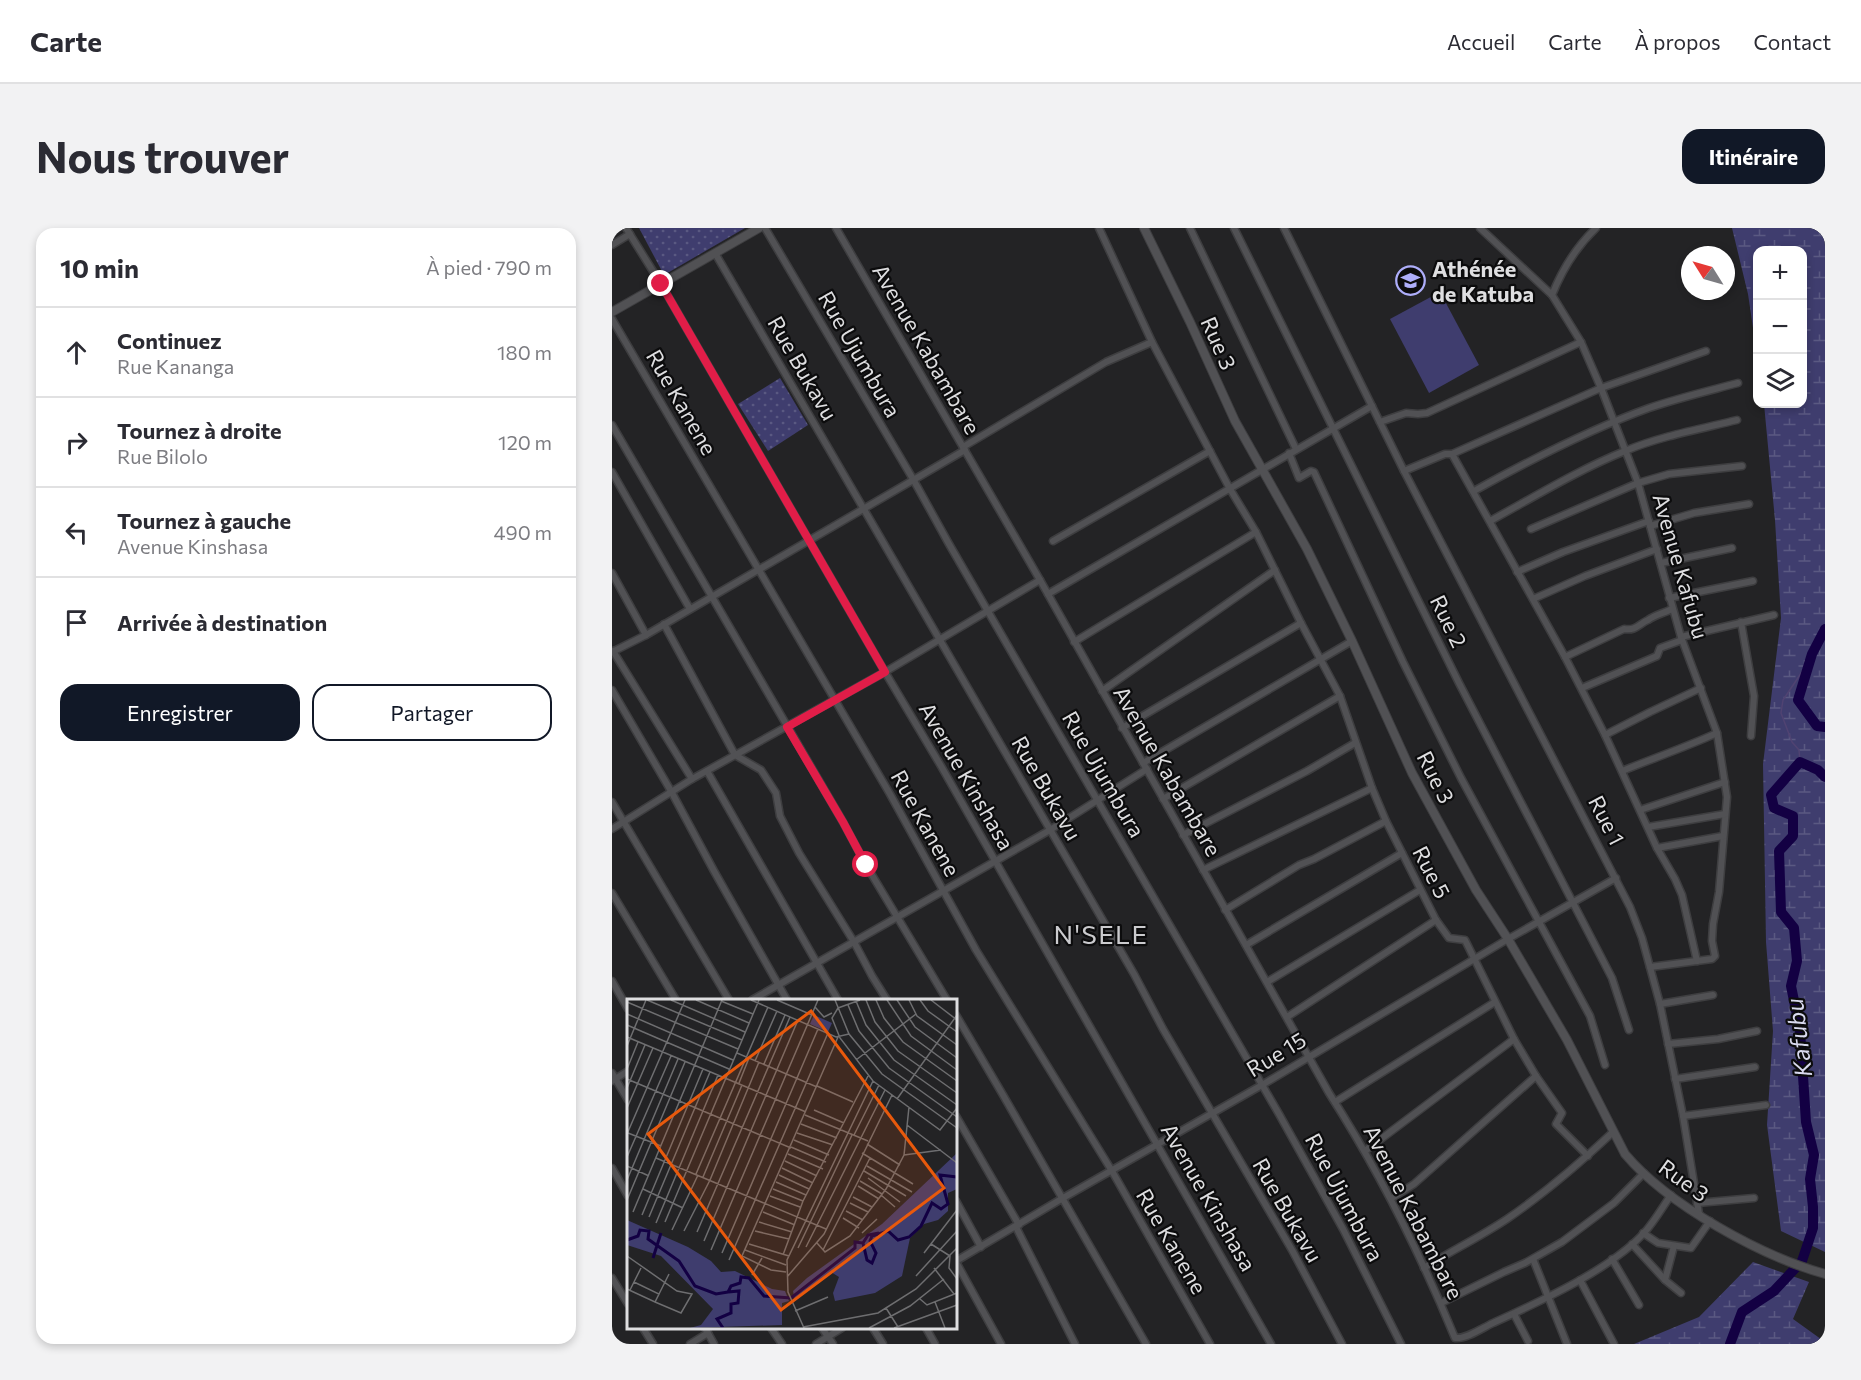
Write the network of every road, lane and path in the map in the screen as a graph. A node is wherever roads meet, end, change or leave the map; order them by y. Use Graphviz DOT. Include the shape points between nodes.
graph roads {
  1 [pos="759,228"];
  2 [pos="765,228"];
  3 [pos="836,228"];
  4 [pos="1099,228"];
  5 [pos="1144,228"];
  6 [pos="1190,228"];
  7 [pos="1234,228"];
  8 [pos="1284,228"];
  9 [pos="1480,228"];
  10 [pos="1596,228"];
  11 [pos="628,231"];
  12 [pos="612,245"];
  13 [pos="715,254"];
  14 [pos="661,284"];
  15 [pos="1552,296"];
  16 [pos="612,312"];
  17 [pos="612,319"];
  18 [pos="1152,342"];
  19 [pos="1581,342"];
  20 [pos="1706,351"];
  21 [pos="1738,383"];
  22 [pos="1601,388"];
  23 [pos="1372,406"];
  24 [pos="1737,420"];
  25 [pos="1380,422"];
  26 [pos="1614,422"];
  27 [pos="612,425"];
  28 [pos="1333,428"];
  29 [pos="964,448"];
  30 [pos="1296,449"];
  31 [pos="1210,451"];
  32 [pos="1626,451"];
  33 [pos="1289,453"];
  34 [pos="1452,454"];
  35 [pos="1742,466"];
  36 [pos="1262,470"];
  37 [pos="1404,471"];
  38 [pos="612,472"];
  39 [pos="913,479"];
  40 [pos="1638,483"];
  41 [pos="1230,489"];
  42 [pos="1474,491"];
  43 [pos="1749,504"];
  44 [pos="865,508"];
  45 [pos="1490,521"];
  46 [pos="1650,523"];
  47 [pos="1531,529"];
  48 [pos="1256,532"];
  49 [pos="810,541"];
  50 [pos="1053,541"];
  51 [pos="1732,548"];
  52 [pos="1657,549"];
  53 [pos="1661,563"];
  54 [pos="759,569"];
  55 [pos="1275,570"];
  56 [pos="1517,572"];
  57 [pos="612,573"];
  58 [pos="1040,580"];
  59 [pos="1753,580"];
  60 [pos="1048,594"];
  61 [pos="711,597"];
  62 [pos="1669,598"];
  63 [pos="1533,600"];
  64 [pos="690,609"];
  65 [pos="1672,609"];
  66 [pos="988,612"];
  67 [pos="1774,615"];
  68 [pos="1301,622"];
  69 [pos="1741,622"];
  70 [pos="664,624"];
  71 [pos="646,636"];
  72 [pos="940,639"];
  73 [pos="1681,639"];
  74 [pos="1352,641"];
  75 [pos="1074,642"];
  76 [pos="613,652"];
  77 [pos="1565,657"];
  78 [pos="1320,660"];
  79 [pos="885,672"];
  80 [pos="1582,688"];
  81 [pos="1701,688"];
  82 [pos="612,690"];
  83 [pos="1102,691"];
  84 [pos="1340,696"];
  85 [pos="835,700"];
  86 [pos="787,727"];
  87 [pos="1122,728"];
  88 [pos="1717,733"];
  89 [pos="1605,735"];
  90 [pos="1750,736"];
  91 [pos="1355,743"];
  92 [pos="735,755"];
  93 [pos="1145,766"];
  94 [pos="707,771"];
  95 [pos="1622,771"];
  96 [pos="692,779"];
  97 [pos="1725,782"];
  98 [pos="1372,788"];
  99 [pos="671,791"];
  100 [pos="1098,799"];
  101 [pos="1163,799"];
  102 [pos="612,802"];
  103 [pos="1640,810"];
  104 [pos="1725,813"];
  105 [pos="1386,821"];
  106 [pos="624,822"];
  107 [pos="1648,827"];
  108 [pos="612,829"];
  109 [pos="1050,830"];
  110 [pos="1183,835"];
  111 [pos="1723,836"];
  112 [pos="1657,848"];
  113 [pos="1402,853"];
  114 [pos="996,861"];
  115 [pos="1203,870"];
  116 [pos="1616,878"];
  117 [pos="944,890"];
  118 [pos="1420,890"];
  119 [pos="612,893"];
  120 [pos="1573,902"];
  121 [pos="1225,910"];
  122 [pos="897,916"];
  123 [pos="1436,920"];
  124 [pos="1538,922"];
  125 [pos="1508,939"];
  126 [pos="854,942"];
  127 [pos="1246,945"];
  128 [pos="1475,959"];
  129 [pos="1697,961"];
  130 [pos="816,964"];
  131 [pos="1650,967"];
  132 [pos="612,981"];
  133 [pos="1267,982"];
  134 [pos="779,986"];
  135 [pos="1713,995"];
  136 [pos="675,999"];
  137 [pos="728,999"];
  138 [pos="754,999"];
  139 [pos="786,999"];
  140 [pos="837,999"];
  141 [pos="886,999"];
  142 [pos="946,999"];
  143 [pos="1495,1002"];
  144 [pos="1660,1004"];
  145 [pos="627,1007"];
  146 [pos="957,1017"];
  147 [pos="1287,1017"];
  148 [pos="1629,1030"];
  149 [pos="1757,1031"];
  150 [pos="1514,1039"];
  151 [pos="1668,1044"];
  152 [pos="1309,1056"];
  153 [pos="1605,1065"];
  154 [pos="1755,1066"];
  155 [pos="627,1071"];
  156 [pos="1536,1076"];
  157 [pos="613,1078"];
  158 [pos="1675,1079"];
  159 [pos="1262,1085"];
  160 [pos="627,1099"];
  161 [pos="1335,1102"];
  162 [pos="1766,1105"];
  163 [pos="1212,1113"];
  164 [pos="1683,1116"];
  165 [pos="957,1118"];
  166 [pos="1613,1132"];
  167 [pos="1157,1144"];
  168 [pos="1365,1150"];
  169 [pos="1588,1155"];
  170 [pos="612,1168"];
  171 [pos="1112,1171"];
  172 [pos="1644,1173"];
  173 [pos="627,1194"];
  174 [pos="1671,1196"];
  175 [pos="1063,1198"];
  176 [pos="1392,1198"];
  177 [pos="1754,1198"];
  178 [pos="957,1203"];
  179 [pos="1697,1203"];
  180 [pos="1699,1214"];
  181 [pos="1710,1221"];
  182 [pos="1018,1226"];
  183 [pos="1644,1233"];
  184 [pos="1632,1244"];
  185 [pos="1674,1246"];
  186 [pos="981,1247"];
  187 [pos="1533,1259"];
  188 [pos="1612,1259"];
  189 [pos="957,1260"];
  190 [pos="957,1263"];
  191 [pos="1424,1268"];
  192 [pos="1825,1274"];
  193 [pos="612,1278"];
  194 [pos="1580,1280"];
  195 [pos="1665,1280"];
  196 [pos="1680,1293"];
  197 [pos="1548,1296"];
  198 [pos="627,1302"];
  199 [pos="1441,1303"];
  200 [pos="1639,1305"];
  201 [pos="1514,1314"];
  202 [pos="644,1329"];
  203 [pos="772,1329"];
  204 [pos="823,1329"];
  205 [pos="840,1329"];
  206 [pos="874,1329"];
  207 [pos="927,1329"];
  208 [pos="706,1330"];
  209 [pos="828,1336"];
  210 [pos="1528,1341"];
  211 [pos="653,1344"];
  212 [pos="690,1344"];
  213 [pos="714,1344"];
  214 [pos="782,1344"];
  215 [pos="816,1344"];
  216 [pos="833,1344"];
  217 [pos="882,1344"];
  218 [pos="935,1344"];
  219 [pos="1001,1344"];
  220 [pos="1076,1344"];
  221 [pos="1146,1344"];
  222 [pos="1210,1344"];
  223 [pos="1271,1344"];
  224 [pos="1342,1344"];
  225 [pos="1401,1344"];
  226 [pos="1567,1344"];
  227 [pos="1614,1344"];
  1 -- 13 [label="street"];
  2 -- 39 [label="street, Rue Ujumbura"];
  3 -- 29 [label="street, Avenue Kabambare"];
  4 -- 18 [label="street, Rue 5"];
  5 -- 36 [label="street, Rue 3" via="1235,422"];
  6 -- 30 [label="street"];
  7 -- 28 [label="street, Rue 2"];
  8 -- 23 [label="street, Rue 1"];
  9 -- 15 [label="street, Avenue Kafubu"];
  10 -- 15 [label="street" via="1562,272"];
  11 -- 12 [label="street"];
  11 -- 14 [label="street, Avenue Kinshasa"];
  13 -- 14 [label="street"];
  13 -- 44 [label="street, Rue Bukavu"];
  14 -- 16 [label="street"];
  14 -- 49 [label="street, Avenue Kinshasa"];
  15 -- 19 [label="street, Avenue Kafubu"];
  17 -- 54 [label="street, Rue Kanene"];
  18 -- 29 [label="street" via="1106,362"];
  18 -- 31 [label="street, Rue 5"];
  19 -- 22 [label="street, Avenue Kafubu"];
  19 -- 25 [label="street" via="1427,413 1406,412"];
  20 -- 22 [label="street"];
  21 -- 26 [label="street" via="1670,401"];
  22 -- 26 [label="street, Avenue Kafubu"];
  22 -- 34 [label="street"];
  23 -- 25 [label="street, Rue 1"];
  23 -- 28 [label="street"];
  24 -- 32 [label="street"];
  25 -- 37 [label="street, Rue 1"];
  26 -- 32 [label="street, Avenue Kafubu"];
  26 -- 42 [label="street"];
  27 -- 61 [label="street"];
  28 -- 30 [label="street"];
  28 -- 120 [label="street, Rue 2"];
  29 -- 39 [label="street"];
  29 -- 58 [label="street, Avenue Kabambare"];
  30 -- 33 [label="street"];
  31 -- 41 [label="street, Rue 5"];
  31 -- 50 [label="street"];
  32 -- 40 [label="street, Avenue Kafubu"];
  32 -- 45 [label="street"];
  33 -- 36 [label="street"];
  33 -- 124 [label="street" via="1298,477 1314,472 1403,662"];
  34 -- 37 [label="street"];
  34 -- 42 [label="street"];
  35 -- 40 [label="street" via="1669,474"];
  36 -- 41 [label="street"];
  36 -- 74 [label="street, Rue 3" via="1307,549"];
  37 -- 116 [label="street, Rue 1"];
  38 -- 64 [label="street"];
  39 -- 44 [label="street"];
  39 -- 66 [label="street, Rue Ujumbura"];
  40 -- 46 [label="street, Avenue Kafubu"];
  40 -- 47 [label="street"];
  41 -- 48 [label="street, Rue 5"];
  41 -- 60 [label="street"];
  42 -- 45 [label="street"];
  43 -- 46 [label="street"];
  44 -- 49 [label="street"];
  44 -- 72 [label="street, Rue Bukavu"];
  45 -- 56 [label="street"];
  46 -- 52 [label="street, Avenue Kafubu"];
  46 -- 56 [label="street"];
  48 -- 55 [label="street, Rue 5"];
  48 -- 75 [label="street"];
  49 -- 54 [label="street"];
  49 -- 79 [label="street, Avenue Kinshasa"];
  51 -- 53 [label="street"];
  52 -- 53 [label="street, Avenue Kafubu"];
  52 -- 63 [label="street"];
  53 -- 62 [label="street, Avenue Kafubu"];
  54 -- 61 [label="street"];
  54 -- 85 [label="street, Rue Kanene"];
  55 -- 68 [label="street, Rue 5"];
  55 -- 83 [label="street"];
  56 -- 63 [label="street"];
  57 -- 71 [label="street"];
  58 -- 60 [label="street, Avenue Kabambare"];
  58 -- 66 [label="street"];
  59 -- 62 [label="street"];
  60 -- 75 [label="street, Avenue Kabambare"];
  61 -- 64 [label="street"];
  61 -- 86 [label="street"];
  62 -- 65 [label="street, Avenue Kafubu"];
  63 -- 77 [label="street"];
  64 -- 70 [label="street"];
  65 -- 73 [label="street, Avenue Kafubu"];
  65 -- 77 [label="street"];
  66 -- 72 [label="street"];
  66 -- 100 [label="street, Rue Ujumbura"];
  67 -- 69 [label="street"];
  68 -- 78 [label="street, Rue 5"];
  68 -- 87 [label="street"];
  69 -- 73 [label="street"];
  69 -- 90 [label="street" via="1754,696"];
  70 -- 71 [label="street"];
  70 -- 92 [label="street"];
  71 -- 76 [label="street"];
  72 -- 79 [label="street"];
  72 -- 109 [label="street, Rue Bukavu"];
  73 -- 80 [label="street" via="1660,648 1657,656"];
  73 -- 81 [label="street, Avenue Kafubu"];
  74 -- 78 [label="street"];
  74 -- 125 [label="street, Rue 3" via="1412,773 1476,890"];
  75 -- 83 [label="street, Avenue Kabambare"];
  76 -- 96 [label="street"];
  77 -- 80 [label="street"];
  78 -- 84 [label="street, Rue 5"];
  78 -- 93 [label="street"];
  79 -- 85 [label="street"];
  79 -- 114 [label="street, Avenue Kinshasa"];
  80 -- 89 [label="street"];
  81 -- 88 [label="street, Avenue Kafubu"];
  81 -- 89 [label="street"];
  82 -- 99 [label="street"];
  83 -- 87 [label="street, Avenue Kabambare"];
  84 -- 91 [label="street, Rue 5"];
  84 -- 101 [label="street"];
  85 -- 86 [label="street"];
  85 -- 117 [label="street, Rue Kanene"];
  86 -- 92 [label="street"];
  86 -- 122 [label="street"];
  87 -- 93 [label="street, Avenue Kabambare"];
  88 -- 95 [label="street"];
  88 -- 97 [label="street, Avenue Kafubu"];
  89 -- 95 [label="street"];
  91 -- 98 [label="street, Rue 5"];
  91 -- 110 [label="street"];
  92 -- 94 [label="street"];
  92 -- 126 [label="street" via="764,774 776,793 780,816 799,853"];
  93 -- 100 [label="street"];
  93 -- 101 [label="street, Avenue Kabambare"];
  94 -- 96 [label="street"];
  94 -- 130 [label="street"];
  95 -- 103 [label="street"];
  96 -- 99 [label="street"];
  97 -- 103 [label="street"];
  97 -- 104 [label="street, Avenue Kafubu"];
  98 -- 105 [label="street, Rue 5"];
  98 -- 115 [label="street"];
  99 -- 106 [label="street"];
  99 -- 134 [label="street"];
  100 -- 109 [label="street"];
  100 -- 159 [label="street, Rue Ujumbura"];
  101 -- 110 [label="street, Avenue Kabambare"];
  102 -- 106 [label="street"];
  103 -- 107 [label="street"];
  104 -- 107 [label="street"];
  104 -- 111 [label="street, Avenue Kafubu"];
  105 -- 113 [label="street, Rue 5"];
  105 -- 121 [label="street" via="1299,865"];
  106 -- 108 [label="street"];
  106 -- 137 [label="street"];
  107 -- 112 [label="street"];
  109 -- 114 [label="street"];
  109 -- 163 [label="street, Rue Bukavu"];
  110 -- 115 [label="street, Avenue Kabambare"];
  111 -- 112 [label="street"];
  111 -- 129 [label="street, Avenue Kafubu" via="1713,924 1714,958"];
  112 -- 129 [label="street" via="1682,895"];
  113 -- 118 [label="street, Rue 5"];
  113 -- 127 [label="street"];
  114 -- 117 [label="street"];
  114 -- 167 [label="street, Avenue Kinshasa"];
  115 -- 121 [label="street, Avenue Kabambare"];
  116 -- 120 [label="street, Rue 15"];
  116 -- 131 [label="street, Rue 1"];
  117 -- 122 [label="street"];
  117 -- 171 [label="street, Rue Kanene" via="976,950"];
  118 -- 123 [label="street, Rue 5"];
  118 -- 133 [label="street"];
  119 -- 136 [label="street"];
  120 -- 124 [label="street, Rue 15"];
  120 -- 148 [label="street, Rue 2" via="1612,978"];
  121 -- 127 [label="street, Avenue Kabambare"];
  122 -- 126 [label="street"];
  122 -- 142 [label="street"];
  123 -- 128 [label="street, Rue 5" via="1449,938 1465,940"];
  123 -- 147 [label="street"];
  124 -- 125 [label="street, Rue 15"];
  124 -- 153 [label="street" via="1590,1016"];
  125 -- 128 [label="street, Rue 15"];
  125 -- 166 [label="street, Rue 3" via="1567,1040"];
  126 -- 130 [label="street"];
  126 -- 141 [label="street"];
  127 -- 133 [label="street, Avenue Kabambare"];
  128 -- 143 [label="street, Rue 5"];
  128 -- 152 [label="street, Rue 15"];
  129 -- 131 [label="street"];
  130 -- 134 [label="street"];
  130 -- 140 [label="street"];
  131 -- 144 [label="street, Rue 1"];
  132 -- 145 [label="street"];
  133 -- 147 [label="street, Avenue Kabambare"];
  134 -- 138 [label="street"];
  134 -- 139 [label="street"];
  135 -- 144 [label="street"];
  143 -- 150 [label="street, Rue 5"];
  143 -- 161 [label="street"];
  144 -- 151 [label="street, Rue 1"];
  146 -- 175 [label="street"];
  147 -- 152 [label="street, Avenue Kabambare"];
  149 -- 151 [label="street"];
  150 -- 156 [label="street, Rue 5"];
  150 -- 168 [label="street"];
  151 -- 158 [label="street, Rue 1"];
  152 -- 159 [label="street, Rue 15"];
  152 -- 161 [label="street, Avenue Kabambare"];
  154 -- 158 [label="street"];
  155 -- 157 [label="street"];
  156 -- 169 [label="street, Rue 5" via="1562,1113 1556,1124"];
  156 -- 176 [label="street" via="1414,1184"];
  157 -- 160 [label="street"];
  158 -- 164 [label="street, Rue 1"];
  159 -- 163 [label="street, Rue 15"];
  159 -- 225 [label="street, Rue Ujumbura"];
  161 -- 168 [label="street, Avenue Kabambare"];
  162 -- 164 [label="street"];
  163 -- 167 [label="street, Rue 15"];
  163 -- 224 [label="street, Rue Bukavu"];
  164 -- 179 [label="street, Rue 1"];
  165 -- 182 [label="street"];
  166 -- 169 [label="street"];
  166 -- 172 [label="street, Rue 3" via="1625,1154"];
  167 -- 171 [label="street, Rue 15"];
  167 -- 223 [label="street, Avenue Kinshasa"];
  168 -- 176 [label="street, Avenue Kabambare"];
  169 -- 191 [label="street" via="1505,1220"];
  170 -- 173 [label="street"];
  171 -- 175 [label="street, Rue 15"];
  171 -- 222 [label="street, Rue Kanene"];
  172 -- 174 [label="street, Rue 3"];
  172 -- 187 [label="street" via="1588,1224"];
  174 -- 180 [label="street, Rue 3"];
  174 -- 183 [label="street"];
  175 -- 182 [label="street, Rue 15"];
  175 -- 221 [label="street"];
  176 -- 191 [label="street, Avenue Kabambare"];
  177 -- 179 [label="street"];
  178 -- 186 [label="street"];
  179 -- 180 [label="street, Rue 1"];
  180 -- 181 [label="street, Rue 3"];
  181 -- 185 [label="street" via="1691,1248"];
  181 -- 192 [label="street, Rue 3" via="1791,1262"];
  182 -- 186 [label="street, Rue 15"];
  182 -- 220 [label="street"];
  183 -- 184 [label="street"];
  183 -- 185 [label="street" via="1653,1241"];
  184 -- 188 [label="street"];
  184 -- 195 [label="street"];
  185 -- 195 [label="street"];
  186 -- 189 [label="street, Rue 15"];
  187 -- 197 [label="street"];
  187 -- 199 [label="street"];
  188 -- 194 [label="street"];
  188 -- 200 [label="street"];
  190 -- 219 [label="street"];
  191 -- 199 [label="street, Avenue Kabambare"];
  193 -- 198 [label="street"];
  194 -- 197 [label="street"];
  194 -- 227 [label="street"];
  195 -- 196 [label="street"];
  197 -- 201 [label="street"];
  197 -- 226 [label="street"];
  199 -- 201 [label="street, Avenue Kabambare" via="1456,1339"];
  201 -- 210 [label="street"];
  202 -- 211 [label="street"];
  203 -- 214 [label="street"];
  204 -- 209 [label="street"];
  205 -- 209 [label="street"];
  206 -- 217 [label="street"];
  207 -- 218 [label="street"];
  208 -- 212 [label="street"];
  208 -- 213 [label="street"];
  209 -- 215 [label="street"];
  209 -- 216 [label="street"];
}
